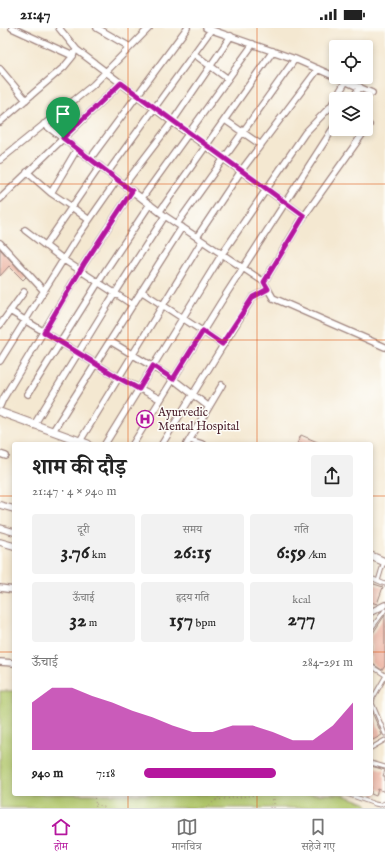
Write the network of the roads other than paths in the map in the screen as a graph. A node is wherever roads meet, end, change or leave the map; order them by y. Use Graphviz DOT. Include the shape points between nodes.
graph roads {
  1 [pos="12,28"];
  2 [pos="59,28"];
  3 [pos="97,28"];
  4 [pos="148,28"];
  5 [pos="187,28"];
  6 [pos="209,29"];
  7 [pos="231,36"];
  8 [pos="253,44"];
  9 [pos="130,47"];
  10 [pos="77,50"];
  11 [pos="273,51"];
  12 [pos="194,54"];
  13 [pos="73,56"];
  14 [pos="294,59"];
  15 [pos="210,66"];
  16 [pos="0,69"];
  17 [pos="318,69"];
  18 [pos="106,72"];
  19 [pos="329,74"];
  20 [pos="228,79"];
  21 [pos="121,83"];
  22 [pos="345,84"];
  23 [pos="352,84"];
  24 [pos="360,87"];
  25 [pos="357,92"];
  26 [pos="370,92"];
  27 [pos="137,95"];
  28 [pos="26,100"];
  29 [pos="154,108"];
  30 [pos="225,120"];
  31 [pos="0,122"];
  32 [pos="172,122"];
  33 [pos="44,124"];
  34 [pos="243,132"];
  35 [pos="189,134"];
  36 [pos="329,135"];
  37 [pos="361,136"];
  38 [pos="63,138"];
  39 [pos="261,145"];
  40 [pos="207,146"];
  41 [pos="77,149"];
  42 [pos="90,159"];
  43 [pos="224,159"];
  44 [pos="0,160"];
  45 [pos="100,166"];
  46 [pos="241,171"];
  47 [pos="27,172"];
  48 [pos="108,172"];
  49 [pos="118,180"];
  50 [pos="124,185"];
  51 [pos="266,188"];
  52 [pos="132,191"];
  53 [pos="51,193"];
  54 [pos="142,198"];
  55 [pos="0,199"];
  56 [pos="285,202"];
  57 [pos="150,204"];
  58 [pos="72,207"];
  59 [pos="160,211"];
  60 [pos="165,216"];
  61 [pos="304,216"];
  62 [pos="89,220"];
  63 [pos="179,226"];
  64 [pos="25,230"];
  65 [pos="199,239"];
  66 [pos="0,243"];
  67 [pos="45,246"];
  68 [pos="222,254"];
  69 [pos="64,260"];
  70 [pos="243,268"];
  71 [pos="80,271"];
  72 [pos="98,282"];
  73 [pos="264,282"];
  74 [pos="268,289"];
  75 [pos="44,291"];
  76 [pos="24,292"];
  77 [pos="141,292"];
  78 [pos="115,293"];
  79 [pos="133,305"];
  80 [pos="163,305"];
  81 [pos="10,311"];
  82 [pos="182,318"];
  83 [pos="26,320"];
  84 [pos="0,325"];
  85 [pos="203,331"];
  86 [pos="44,332"];
  87 [pos="110,341"];
  88 [pos="60,342"];
  89 [pos="222,344"];
  90 [pos="385,347"];
  91 [pos="78,353"];
  92 [pos="133,355"];
  93 [pos="0,361"];
  94 [pos="96,364"];
  95 [pos="153,366"];
  96 [pos="119,378"];
  97 [pos="173,379"];
  98 [pos="222,385"];
  99 [pos="139,389"];
  100 [pos="28,394"];
  101 [pos="192,395"];
  102 [pos="160,399"];
  103 [pos="0,406"];
  104 [pos="209,407"];
  105 [pos="0,412"];
  106 [pos="34,425"];
  107 [pos="53,432"];
  108 [pos="82,442"];
  109 [pos="86,442"];
  110 [pos="106,442"];
  111 [pos="134,442"];
  112 [pos="163,442"];
  113 [pos="189,442"];
  114 [pos="0,505"];
  115 [pos="12,508"];
  116 [pos="0,528"];
  117 [pos="12,531"];
  118 [pos="0,542"];
  119 [pos="12,545"];
  120 [pos="373,557"];
  121 [pos="384,561"];
  122 [pos="373,579"];
  123 [pos="378,581"];
  124 [pos="385,584"];
  125 [pos="0,588"];
  126 [pos="12,590"];
  127 [pos="385,605"];
  128 [pos="385,610"];
  129 [pos="373,611"];
  130 [pos="373,627"];
  131 [pos="0,662"];
  132 [pos="12,663"];
  133 [pos="373,667"];
  134 [pos="385,676"];
  135 [pos="373,698"];
  136 [pos="373,705"];
  137 [pos="385,734"];
  138 [pos="385,740"];
  139 [pos="373,747"];
  140 [pos="373,764"];
  141 [pos="385,767"];
  142 [pos="353,796"];
  143 [pos="385,803"];
  1 -- 13 [label="street"];
  2 -- 10 [label="street"];
  3 -- 9 [label="street"];
  4 -- 9 [label="street"];
  5 -- 27 [label="street"];
  6 -- 7 [label="street"];
  6 -- 12 [label="street"];
  7 -- 8 [label="street"];
  7 -- 15 [label="street"];
  8 -- 11 [label="street"];
  8 -- 20 [label="street"];
  9 -- 18 [label="street"];
  10 -- 13 [label="street"];
  10 -- 18 [label="street"];
  11 -- 14 [label="street"];
  11 -- 30 [label="street"];
  12 -- 15 [label="street"];
  12 -- 29 [label="street"];
  13 -- 28 [label="street"];
  14 -- 17 [label="street"];
  14 -- 34 [label="street"];
  15 -- 20 [label="street"];
  15 -- 32 [label="street"];
  16 -- 28 [label="street"];
  17 -- 19 [label="street"];
  17 -- 39 [label="street"];
  18 -- 21 [label="street"];
  18 -- 33 [label="street"];
  20 -- 35 [label="street"];
  21 -- 27 [label="street"];
  21 -- 38 [label="street"];
  22 -- 51 [label="street" via="331,106 305,133"];
  23 -- 24 [label="street"];
  24 -- 25 [label="street"];
  24 -- 26 [label="street"];
  27 -- 29 [label="street"];
  27 -- 42 [label="street"];
  28 -- 31 [label="street"];
  29 -- 32 [label="street"];
  29 -- 48 [label="street"];
  30 -- 34 [label="street"];
  30 -- 40 [label="street"];
  32 -- 35 [label="street"];
  32 -- 50 [label="street"];
  33 -- 38 [label="street"];
  33 -- 44 [label="street"];
  34 -- 39 [label="street"];
  34 -- 43 [label="street"];
  35 -- 40 [label="street"];
  35 -- 54 [label="street"];
  36 -- 56 [label="street"];
  37 -- 61 [label="street"];
  38 -- 41 [label="street"];
  38 -- 47 [label="street"];
  39 -- 46 [label="street"];
  40 -- 43 [label="street"];
  40 -- 59 [label="street"];
  41 -- 42 [label="street"];
  41 -- 53 [label="street"];
  42 -- 45 [label="street"];
  43 -- 46 [label="street"];
  43 -- 63 [label="street"];
  45 -- 48 [label="street"];
  45 -- 58 [label="street"];
  46 -- 51 [label="street"];
  46 -- 65 [label="street"];
  47 -- 53 [label="street"];
  47 -- 55 [label="street"];
  48 -- 49 [label="street"];
  49 -- 50 [label="street"];
  49 -- 62 [label="street"];
  50 -- 52 [label="street"];
  51 -- 56 [label="street"];
  51 -- 68 [label="street"];
  52 -- 54 [label="street"];
  52 -- 71 [label="street"];
  53 -- 58 [label="street"];
  54 -- 57 [label="street"];
  56 -- 61 [label="street"];
  56 -- 70 [label="street"];
  57 -- 59 [label="street"];
  57 -- 72 [label="street"];
  58 -- 62 [label="street"];
  58 -- 67 [label="street"];
  59 -- 60 [label="street"];
  60 -- 63 [label="street"];
  60 -- 78 [label="street"];
  61 -- 73 [label="street"];
  62 -- 69 [label="street"];
  63 -- 65 [label="street"];
  63 -- 77 [label="street"];
  64 -- 67 [label="street"];
  65 -- 68 [label="street"];
  65 -- 80 [label="street"];
  66 -- 75 [label="street"];
  67 -- 69 [label="street"];
  68 -- 70 [label="street"];
  68 -- 82 [label="street"];
  69 -- 71 [label="street"];
  69 -- 75 [label="street"];
  70 -- 73 [label="street"];
  70 -- 85 [label="street"];
  71 -- 72 [label="street"];
  71 -- 86 [label="street"];
  72 -- 78 [label="street"];
  72 -- 88 [label="street"];
  73 -- 74 [label="street"];
  74 -- 89 [label="street" via="253,297"];
  74 -- 90 [label="street" via="273,298 280,302"];
  75 -- 83 [label="street"];
  76 -- 81 [label="street"];
  77 -- 79 [label="street"];
  77 -- 80 [label="street"];
  78 -- 79 [label="street"];
  78 -- 91 [label="street"];
  79 -- 87 [label="street"];
  80 -- 82 [label="street"];
  80 -- 92 [label="street"];
  81 -- 83 [label="street"];
  81 -- 84 [label="street"];
  82 -- 85 [label="street"];
  82 -- 95 [label="street"];
  83 -- 86 [label="street"];
  83 -- 93 [label="street"];
  85 -- 89 [label="street"];
  85 -- 97 [label="street"];
  86 -- 88 [label="street"];
  86 -- 103 [label="street"];
  87 -- 92 [label="street"];
  87 -- 94 [label="street"];
  88 -- 91 [label="street"];
  88 -- 100 [label="street"];
  89 -- 101 [label="street"];
  91 -- 94 [label="street"];
  91 -- 106 [label="street"];
  92 -- 95 [label="street"];
  92 -- 96 [label="street"];
  94 -- 96 [label="street"];
  94 -- 107 [label="street"];
  95 -- 97 [label="street"];
  95 -- 99 [label="street"];
  96 -- 99 [label="street"];
  96 -- 109 [label="street"];
  97 -- 101 [label="street"];
  97 -- 102 [label="street"];
  98 -- 104 [label="street"];
  99 -- 102 [label="street"];
  99 -- 110 [label="street"];
  101 -- 104 [label="street"];
  101 -- 112 [label="street"];
  102 -- 111 [label="street"];
  104 -- 113 [label="street"];
  105 -- 106 [label="street"];
  106 -- 107 [label="street"];
  107 -- 108 [label="street"];
  114 -- 115 [label="street"];
  116 -- 117 [label="street"];
  118 -- 119 [label="street"];
  120 -- 121 [label="street"];
  121 -- 123 [label="lane"];
  122 -- 123 [label="lane"];
  123 -- 124 [label="lane"];
  125 -- 126 [label="street"];
  127 -- 129 [label="street"];
  128 -- 130 [label="lane"];
  131 -- 132 [label="street"];
  133 -- 134 [label="lane"];
  134 -- 135 [label="lane"];
  136 -- 137 [label="lane"];
  138 -- 139 [label="lane"];
  140 -- 141 [label="lane"];
  142 -- 143 [label="lane" via="375,804"];
}
